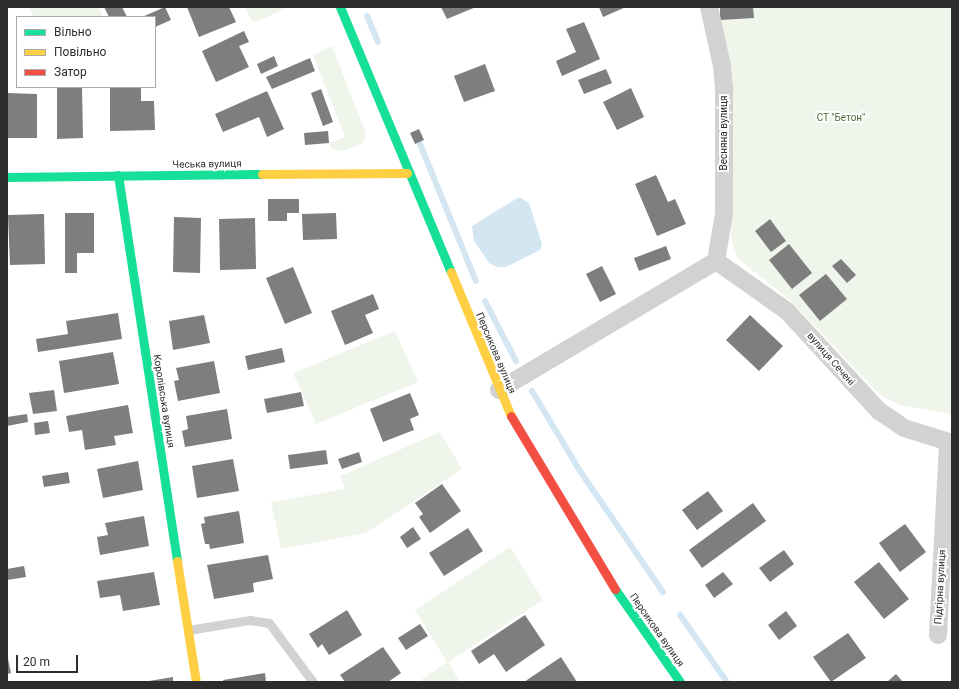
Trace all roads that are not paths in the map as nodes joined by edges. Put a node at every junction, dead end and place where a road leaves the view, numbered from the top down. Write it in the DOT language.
graph roads {
  1 [pos="340,7"];
  2 [pos="709,7"];
  3 [pos="407,173"];
  4 [pos="118,176"];
  5 [pos="7,177"];
  6 [pos="716,261"];
  7 [pos="499,390"];
  8 [pos="950,442"];
  9 [pos="188,630"];
  10 [pos="938,635"];
  11 [pos="196,682"];
  12 [pos="312,682"];
  13 [pos="680,682"];
  1 -- 3 [label="street, Персикова вулиця"];
  2 -- 6 [label="street, Весняна вулиця"];
  3 -- 4 [label="street, Чеська вулиця"];
  3 -- 7 [label="street, Персикова вулиця"];
  4 -- 5 [label="street, Чеська вулиця"];
  4 -- 9 [label="street, Королівська вулиця"];
  6 -- 7 [label="street"];
  6 -- 8 [label="street, вулиця Сечені"];
  7 -- 13 [label="street, Персикова вулиця"];
  8 -- 10 [label="street, Підгірна вулиця"];
  9 -- 11 [label="street, Королівська вулиця"];
  9 -- 12 [label="lane"];
}
